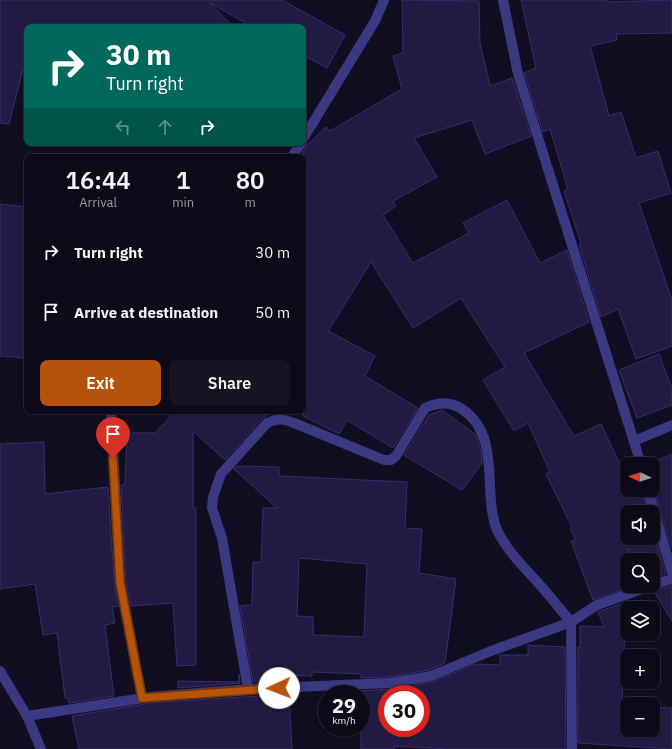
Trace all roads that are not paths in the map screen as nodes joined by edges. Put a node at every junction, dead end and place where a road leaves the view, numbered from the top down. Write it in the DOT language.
graph roads {
  1 [pos="384,0"];
  2 [pos="503,0"];
  3 [pos="306,134"];
  4 [pos="111,414"];
  5 [pos="672,425"];
  6 [pos="634,441"];
  7 [pos="639,457"];
  8 [pos="650,497"];
  9 [pos="672,572"];
  10 [pos="672,579"];
  11 [pos="660,583"];
  12 [pos="630,593"];
  13 [pos="571,622"];
  14 [pos="0,671"];
  15 [pos="248,689"];
  16 [pos="142,698"];
  17 [pos="27,716"];
  18 [pos="41,749"];
  19 [pos="572,749"];
  1 -- 3 [label="street"];
  2 -- 6 [label="street"];
  4 -- 16 [label="street"];
  5 -- 6 [label="street"];
  6 -- 7 [label="street"];
  8 -- 9 [label="street"];
  10 -- 11 [label="street"];
  12 -- 13 [label="street"];
  13 -- 15 [label="street"];
  13 -- 15 [label="street"];
  13 -- 19 [label="street"];
  14 -- 17 [label="street"];
  15 -- 16 [label="street"];
  16 -- 17 [label="street"];
  17 -- 18 [label="street"];
}
